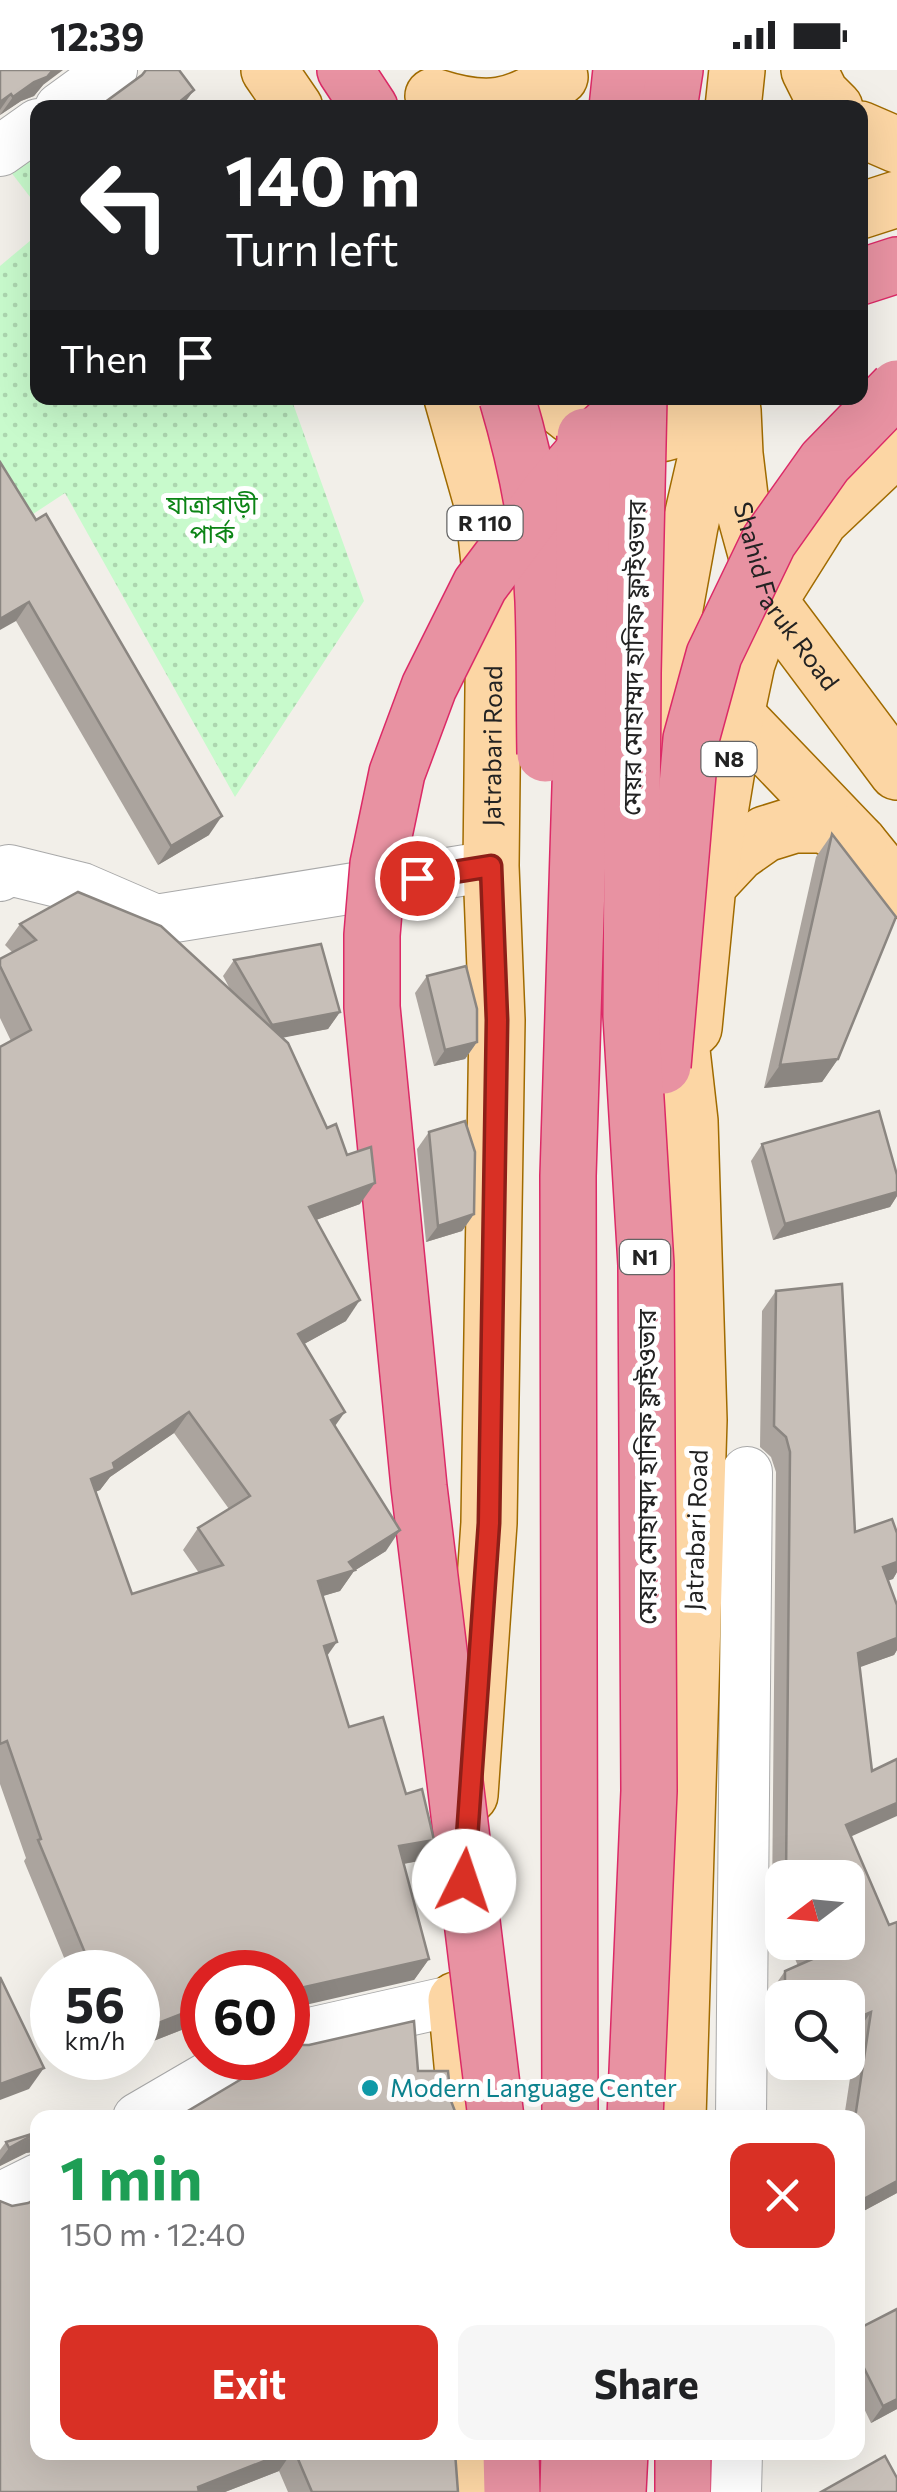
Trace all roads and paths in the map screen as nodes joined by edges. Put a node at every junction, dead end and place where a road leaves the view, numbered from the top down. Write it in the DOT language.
graph roads {
  1 [pos="112,70"];
  2 [pos="270,70"];
  3 [pos="344,70"];
  4 [pos="621,70"];
  5 [pos="675,70"];
  6 [pos="737,70"];
  7 [pos="808,70"];
  8 [pos="559,85"];
  9 [pos="71,100"];
  10 [pos="290,100"];
  11 [pos="365,100"];
  12 [pos="518,100"];
  13 [pos="618,100"];
  14 [pos="670,100"];
  15 [pos="733,100"];
  16 [pos="827,100"];
  17 [pos="30,130"];
  18 [pos="868,132"];
  19 [pos="897,145"];
  20 [pos="0,152"];
  21 [pos="897,199"];
  22 [pos="868,208"];
  23 [pos="897,265"];
  24 [pos="868,274"];
  25 [pos="897,388"];
  26 [pos="509,405"];
  27 [pos="556,405"];
  28 [pos="558,405"];
  29 [pos="559,405"];
  30 [pos="563,405"];
  31 [pos="631,405"];
  32 [pos="639,405"];
  33 [pos="721,405"];
  34 [pos="726,405"];
  35 [pos="728,405"];
  36 [pos="459,420"];
  37 [pos="897,447"];
  38 [pos="768,601"];
  39 [pos="494,604"];
  40 [pos="668,640"];
  41 [pos="736,715"];
  42 [pos="891,754"];
  43 [pos="859,844"];
  44 [pos="491,866"];
  45 [pos="3,867"];
  46 [pos="708,886"];
  47 [pos="897,890"];
  48 [pos="690,1121"];
  49 [pos="568,1176"];
  50 [pos="646,1266"];
  51 [pos="747,1472"];
  52 [pos="649,1791"];
  53 [pos="456,2000"];
  54 [pos="310,2033"];
  55 [pos="203,2080"];
  56 [pos="152,2110"];
  57 [pos="466,2110"];
  58 [pos="495,2110"];
  59 [pos="570,2110"];
  60 [pos="635,2110"];
  61 [pos="660,2110"];
  62 [pos="678,2110"];
  63 [pos="741,2110"];
  64 [pos="30,2183"];
  65 [pos="0,2198"];
  66 [pos="484,2460"];
  67 [pos="511,2460"];
  68 [pos="570,2460"];
  69 [pos="620,2460"];
  70 [pos="669,2460"];
  71 [pos="683,2460"];
  72 [pos="737,2460"];
  73 [pos="484,2492"];
  74 [pos="512,2492"];
  75 [pos="568,2492"];
  76 [pos="618,2492"];
  77 [pos="668,2492"];
  78 [pos="684,2492"];
  79 [pos="736,2492"];
  1 -- 9 [label="street"];
  2 -- 10 [label="main road"];
  3 -- 11 [label="highway"];
  4 -- 13 [label="highway"];
  5 -- 14 [label="highway"];
  6 -- 15 [label="main road"];
  7 -- 16 [label="main road"];
  8 -- 12 [label="main road"];
  17 -- 20 [label="street"];
  18 -- 19 [label="main road"];
  21 -- 22 [label="main road"];
  23 -- 24 [label="highway"];
  25 -- 50 [label="highway, bridge"];
  26 -- 49 [label="highway, bridge"];
  27 -- 39 [label="main road, Jatrabari Road"];
  28 -- 49 [label="highway, মেয়র মোহাম্মদ হানিফ ফ্লাইওভার, bridge"];
  29 -- 40 [label="main road"];
  30 -- 33 [label="main road"];
  31 -- 58 [label="highway, bridge"];
  32 -- 50 [label="highway, মেয়র মোহাম্মদ হানিফ ফ্লাইওভার / N1, bridge"];
  34 -- 40 [label="main road, Jatrabari Road"];
  35 -- 38 [label="main road, Shahid Faruk Road"];
  36 -- 39 [label="main road, R 110"];
  37 -- 38 [label="main road, N8"];
  38 -- 41 [label="main road, N8"];
  38 -- 42 [label="main road, Shahid Faruk Road"];
  39 -- 40 [label="main road"];
  39 -- 44 [label="main road, Jatrabari Road"];
  40 -- 41 [label="main road"];
  40 -- 48 [label="main road, Jatrabari Road"];
  41 -- 43 [label="main road"];
  41 -- 46 [label="main road, N8"];
  43 -- 46 [label="main road"];
  43 -- 47 [label="main road"];
  44 -- 45 [label="street"];
  44 -- 53 [label="main road, Jatrabari Road"];
  46 -- 48 [label="main road, N8"];
  48 -- 62 [label="main road, Jatrabari Road"];
  49 -- 59 [label="highway, মেয়র মোহাম্মদ হানিফ ফ্লাইওভার, bridge"];
  50 -- 52 [label="highway, মেয়র মোহাম্মদ হানিফ ফ্লাইওভার / N1, bridge"];
  51 -- 63 [label="street"];
  52 -- 60 [label="highway, মেয়র মোহাম্মদ হানিফ ফ্লাইওভার / N1, bridge"];
  52 -- 61 [label="highway, bridge"];
  53 -- 54 [label="street"];
  53 -- 57 [label="main road, Jatrabari Road"];
  55 -- 56 [label="street"];
  64 -- 65 [label="street"];
  66 -- 73 [label="main road"];
  67 -- 74 [label="highway"];
  68 -- 75 [label="highway"];
  69 -- 76 [label="highway"];
  70 -- 77 [label="main road"];
  71 -- 78 [label="highway"];
  72 -- 79 [label="street"];
}
